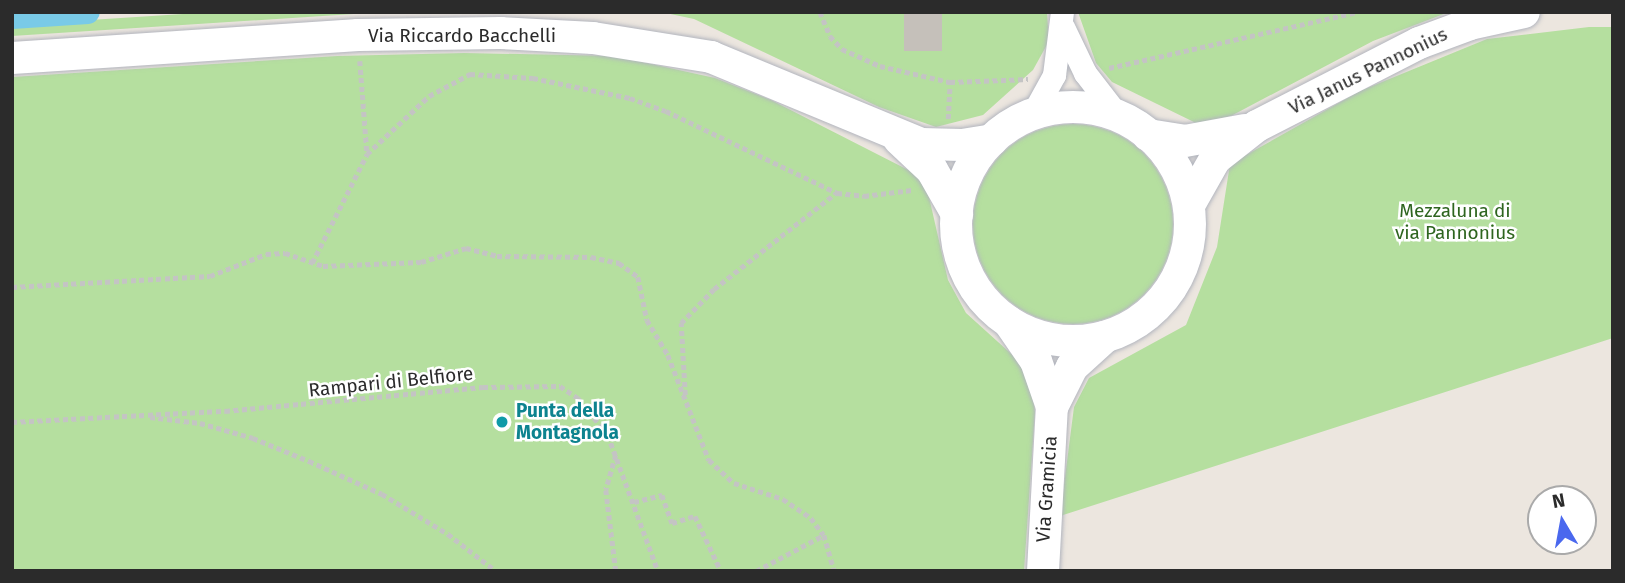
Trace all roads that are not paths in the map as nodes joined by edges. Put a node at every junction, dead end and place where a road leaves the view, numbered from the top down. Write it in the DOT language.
graph roads {
  1 [pos="1524,12"];
  2 [pos="1063,19"];
  3 [pos="12,58"];
  4 [pos="1032,115"];
  5 [pos="1119,117"];
  6 [pos="1256,126"];
  7 [pos="1148,135"];
  8 [pos="895,136"];
  9 [pos="992,140"];
  10 [pos="1189,205"];
  11 [pos="957,214"];
  12 [pos="1009,322"];
  13 [pos="1105,337"];
  14 [pos="1052,407"];
  15 [pos="1043,571"];
  1 -- 6 [label="main road, Via Janus Pannonius"];
  2 -- 4 [label="street, Via Gramicia"];
  2 -- 5 [label="street, Via Gramicia"];
  3 -- 8 [label="main road, Via Riccardo Bacchelli"];
  4 -- 5 [label="main road, Via Gramicia"];
  4 -- 9 [label="main road, Via Gramicia"];
  5 -- 7 [label="main road, Via Gramicia"];
  6 -- 7 [label="main road, Via Janus Pannonius"];
  6 -- 10 [label="main road, Via Janus Pannonius"];
  7 -- 10 [label="main road, Via Gramicia"];
  8 -- 9 [label="main road, Via Riccardo Bacchelli"];
  8 -- 11 [label="main road, Via Riccardo Bacchelli"];
  9 -- 11 [label="main road, Via Gramicia"];
  10 -- 13 [label="main road, Via Gramicia"];
  11 -- 12 [label="main road, Via Gramicia"];
  12 -- 13 [label="main road, Via Gramicia"];
  12 -- 14 [label="main road, Via Gramicia"];
  13 -- 14 [label="main road, Via Gramicia"];
  14 -- 15 [label="main road, Via Gramicia"];
}
